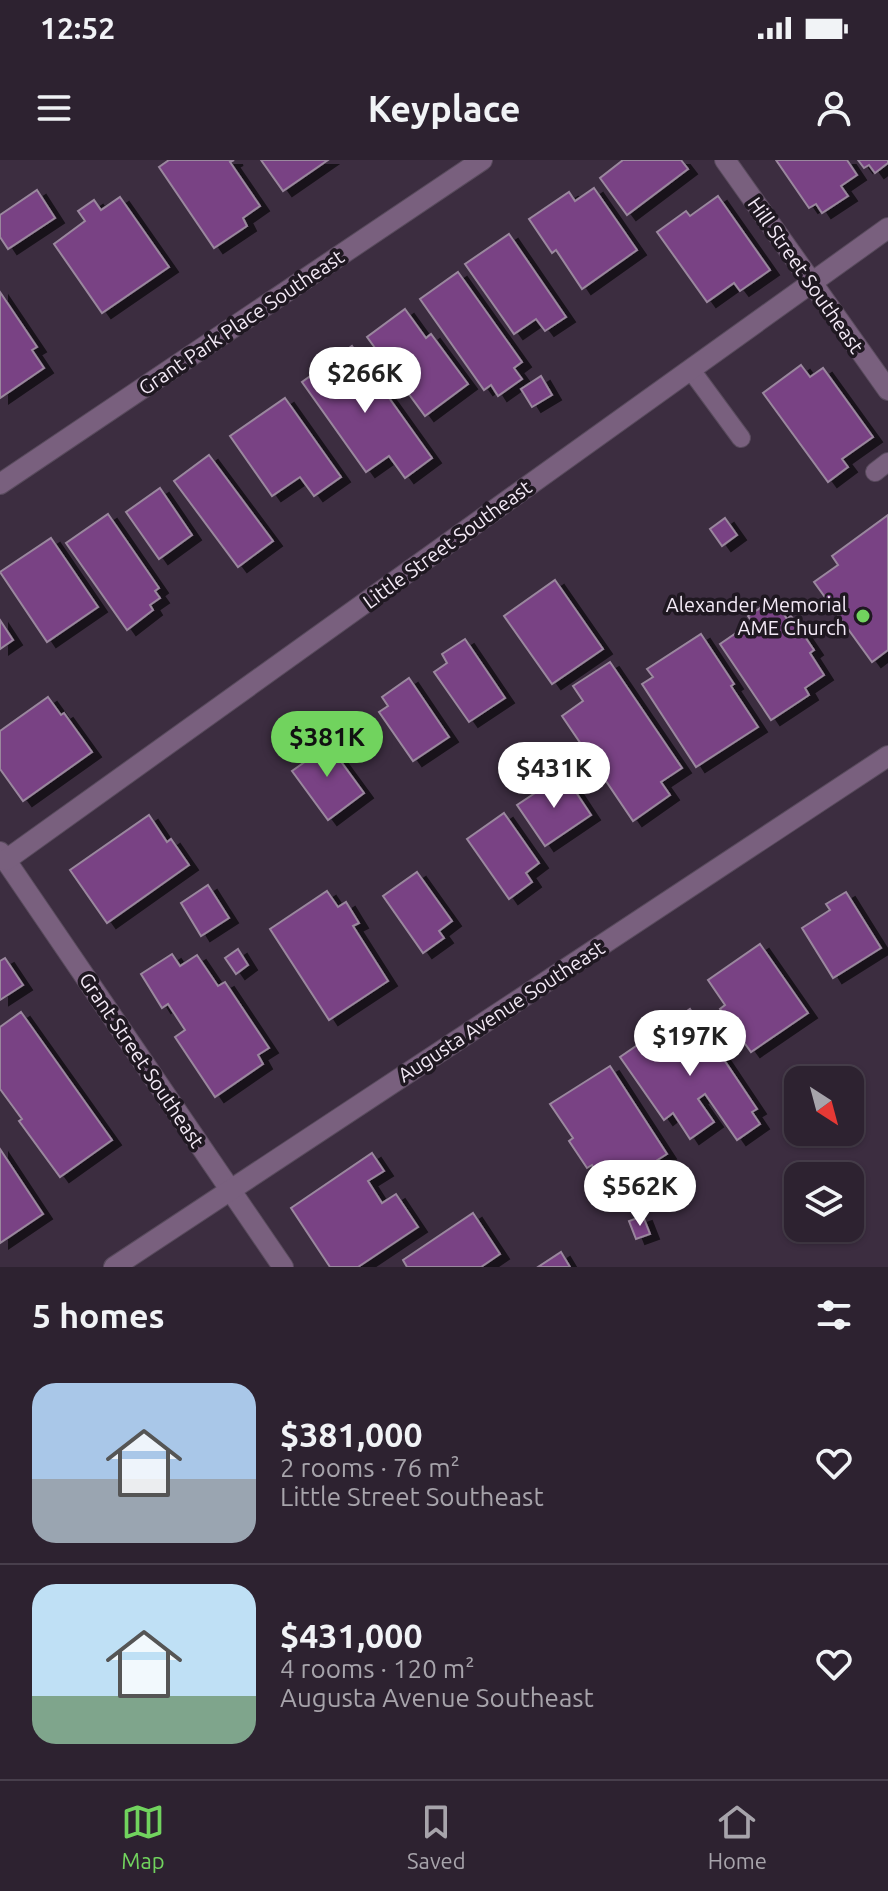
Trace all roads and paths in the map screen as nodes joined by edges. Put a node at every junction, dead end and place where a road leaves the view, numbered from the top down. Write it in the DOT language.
graph roads {
  1 [pos="482,160"];
  2 [pos="725,160"];
  3 [pos="888,228"];
  4 [pos="812,283"];
  5 [pos="691,370"];
  6 [pos="888,390"];
  7 [pos="741,438"];
  8 [pos="0,484"];
  9 [pos="888,756"];
  10 [pos="3,856"];
  11 [pos="231,1190"];
  12 [pos="114,1267"];
  13 [pos="283,1267"];
  1 -- 8 [label="street, Grant Park Place Southeast"];
  2 -- 4 [label="street, Hill Street Southeast"];
  3 -- 4 [label="street, Little Street Southeast"];
  4 -- 5 [label="street, Little Street Southeast"];
  4 -- 6 [label="street, Hill Street Southeast"];
  5 -- 7 [label="lane"];
  5 -- 10 [label="street, Little Street Southeast"];
  9 -- 11 [label="street, Augusta Avenue Southeast"];
  10 -- 11 [label="street, Grant Street Southeast"];
  11 -- 12 [label="street, Augusta Avenue Southeast"];
  11 -- 13 [label="street, Grant Street Southeast"];
}
